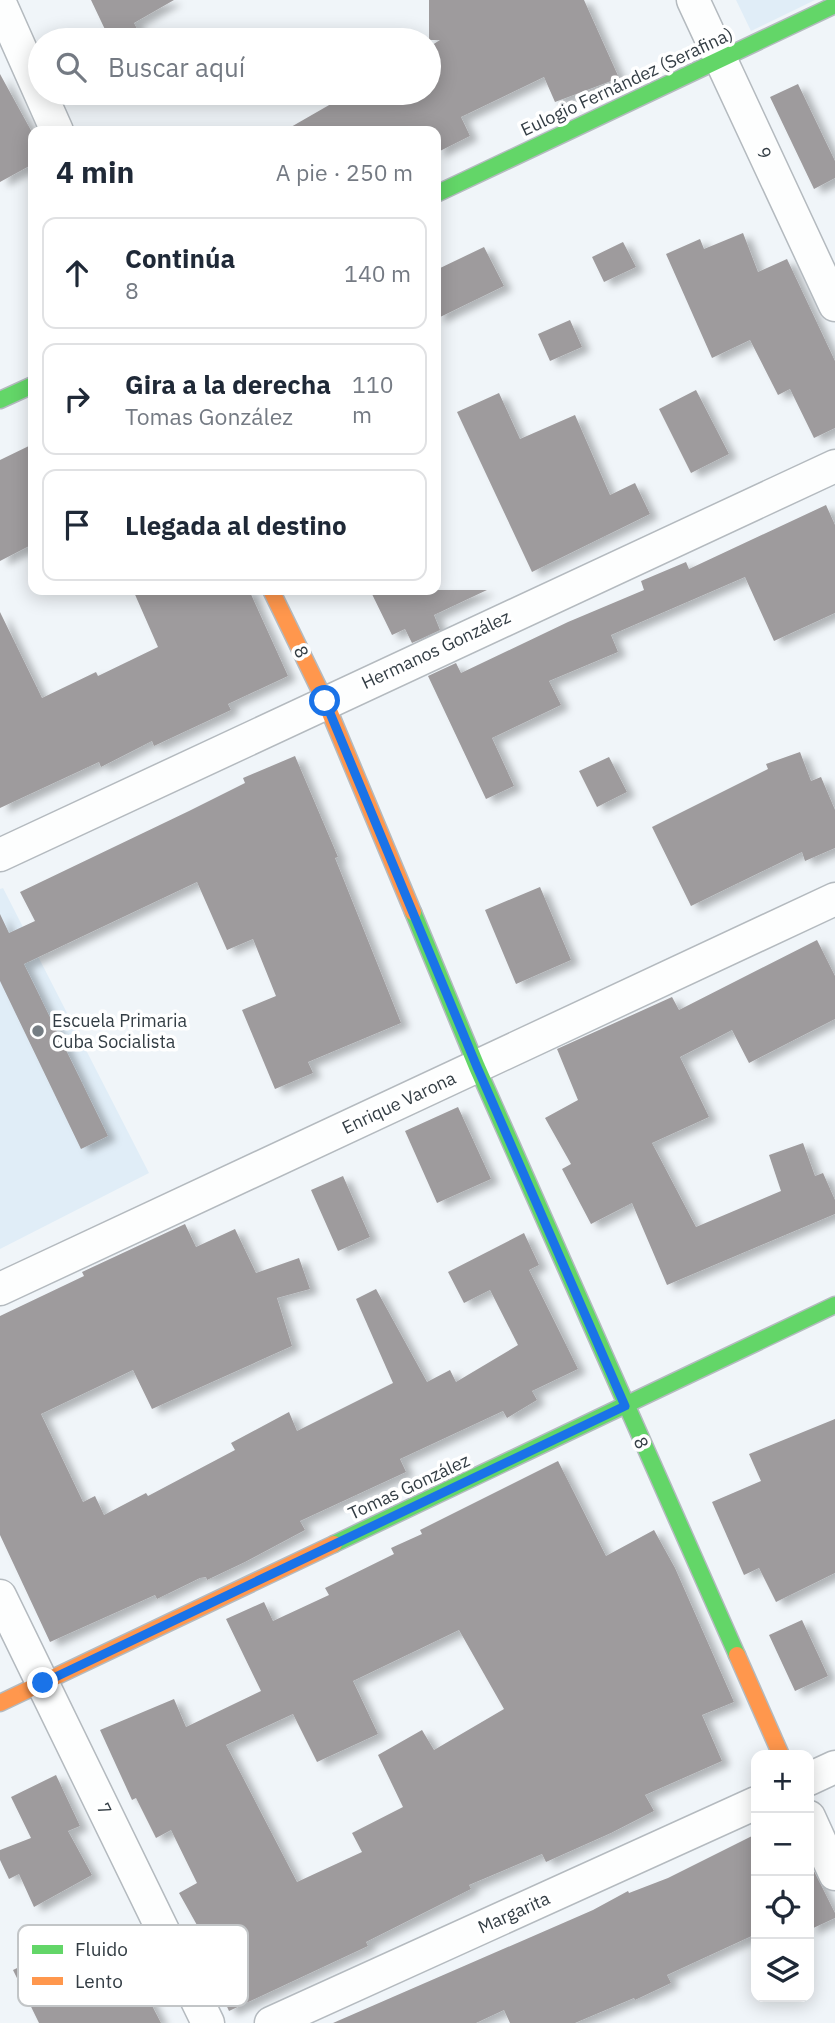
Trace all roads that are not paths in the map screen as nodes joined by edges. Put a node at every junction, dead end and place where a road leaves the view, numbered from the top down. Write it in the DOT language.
graph roads {
  1 [pos="693,0"];
  2 [pos="0,3"];
  3 [pos="835,5"];
  4 [pos="720,59"];
  5 [pos="28,66"];
  6 [pos="45,105"];
  7 [pos="55,126"];
  8 [pos="441,192"];
  9 [pos="835,305"];
  10 [pos="28,387"];
  11 [pos="0,400"];
  12 [pos="835,466"];
  13 [pos="273,595"];
  14 [pos="325,701"];
  15 [pos="0,855"];
  16 [pos="835,899"];
  17 [pos="477,1067"];
  18 [pos="0,1289"];
  19 [pos="835,1305"];
  20 [pos="625,1406"];
  21 [pos="0,1595"];
  22 [pos="43,1683"];
  23 [pos="0,1703"];
  24 [pos="779,1750"];
  25 [pos="835,1767"];
  26 [pos="814,1777"];
  27 [pos="751,1805"];
  28 [pos="814,1828"];
  29 [pos="835,1874"];
  30 [pos="160,1925"];
  31 [pos="200,2006"];
  32 [pos="208,2023"];
  33 [pos="271,2023"];
  1 -- 4 [label="street, 9"];
  2 -- 5 [label="street"];
  3 -- 4 [label="street, Eulogio Fernández (Serafina)"];
  4 -- 8 [label="street, Eulogio Fernández (Serafina)"];
  4 -- 9 [label="street, 9"];
  6 -- 7 [label="street"];
  10 -- 11 [label="street"];
  12 -- 14 [label="street, Hermanos González"];
  13 -- 14 [label="street, 8"];
  14 -- 15 [label="street, Hermanos González"];
  14 -- 17 [label="street, 8"];
  16 -- 17 [label="street, Enrique Varona"];
  17 -- 18 [label="street, Enrique Varona"];
  17 -- 20 [label="street, 8"];
  19 -- 20 [label="street, Tomas González"];
  20 -- 22 [label="street, Tomas González"];
  20 -- 24 [label="street, 8"];
  21 -- 22 [label="street, 7"];
  22 -- 23 [label="street, Tomas González"];
  22 -- 30 [label="street, 7"];
  25 -- 26 [label="street"];
  27 -- 33 [label="street, Margarita"];
  28 -- 29 [label="street"];
  31 -- 32 [label="street, 7"];
}
